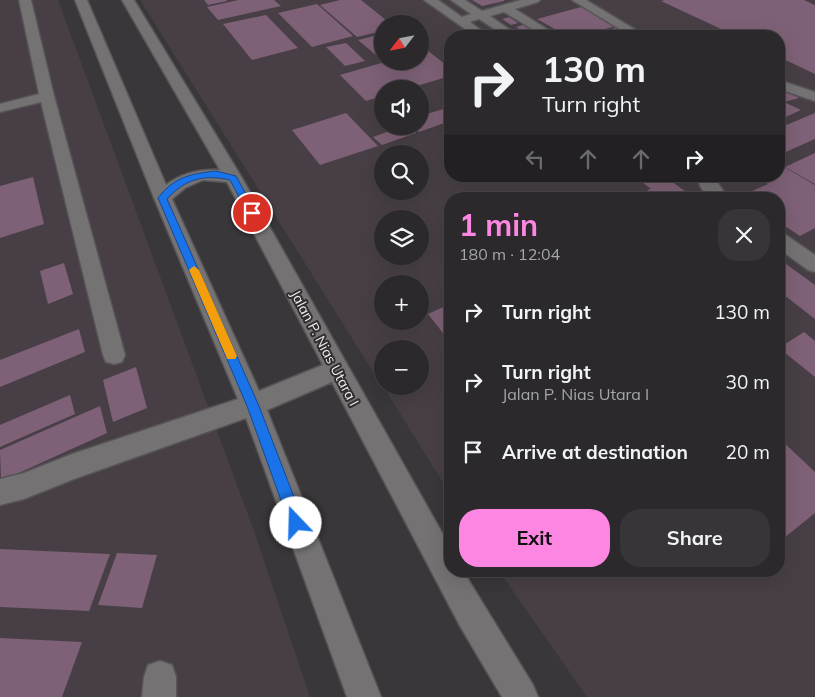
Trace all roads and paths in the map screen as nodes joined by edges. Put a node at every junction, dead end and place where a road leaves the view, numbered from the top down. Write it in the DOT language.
graph roads {
  1 [pos="25,0"];
  2 [pos="81,0"];
  3 [pos="128,0"];
  4 [pos="430,0"];
  5 [pos="457,0"];
  6 [pos="534,0"];
  7 [pos="578,0"];
  8 [pos="505,8"];
  9 [pos="480,15"];
  10 [pos="460,21"];
  11 [pos="474,30"];
  12 [pos="504,30"];
  13 [pos="542,30"];
  14 [pos="630,30"];
  15 [pos="785,86"];
  16 [pos="47,96"];
  17 [pos="815,97"];
  18 [pos="0,108"];
  19 [pos="233,178"];
  20 [pos="163,198"];
  21 [pos="785,244"];
  22 [pos="815,265"];
  23 [pos="114,355"];
  24 [pos="336,370"];
  25 [pos="253,406"];
  26 [pos="0,492"];
  27 [pos="444,566"];
  28 [pos="450,577"];
  29 [pos="364,697"];
  30 [pos="520,697"];
  1 -- 16 [label="street"];
  2 -- 20 [label="street"];
  3 -- 19 [label="street, Jalan P. Nias Utara I"];
  4 -- 10 [label="street"];
  5 -- 9 [label="street"];
  6 -- 8 [label="street"];
  7 -- 14 [label="street"];
  8 -- 9 [label="street"];
  8 -- 13 [label="street"];
  9 -- 10 [label="street"];
  9 -- 12 [label="street"];
  10 -- 11 [label="street"];
  15 -- 17 [label="street"];
  16 -- 18 [label="street"];
  16 -- 23 [label="street"];
  19 -- 20 [label="street"];
  19 -- 24 [label="street, Jalan P. Nias Utara I"];
  20 -- 25 [label="street"];
  21 -- 22 [label="street"];
  24 -- 25 [label="street"];
  24 -- 27 [label="street, Jalan P. Nias Utara I"];
  25 -- 26 [label="street"];
  25 -- 29 [label="street"];
  28 -- 30 [label="street, Jalan P. Nias Utara I"];
}
